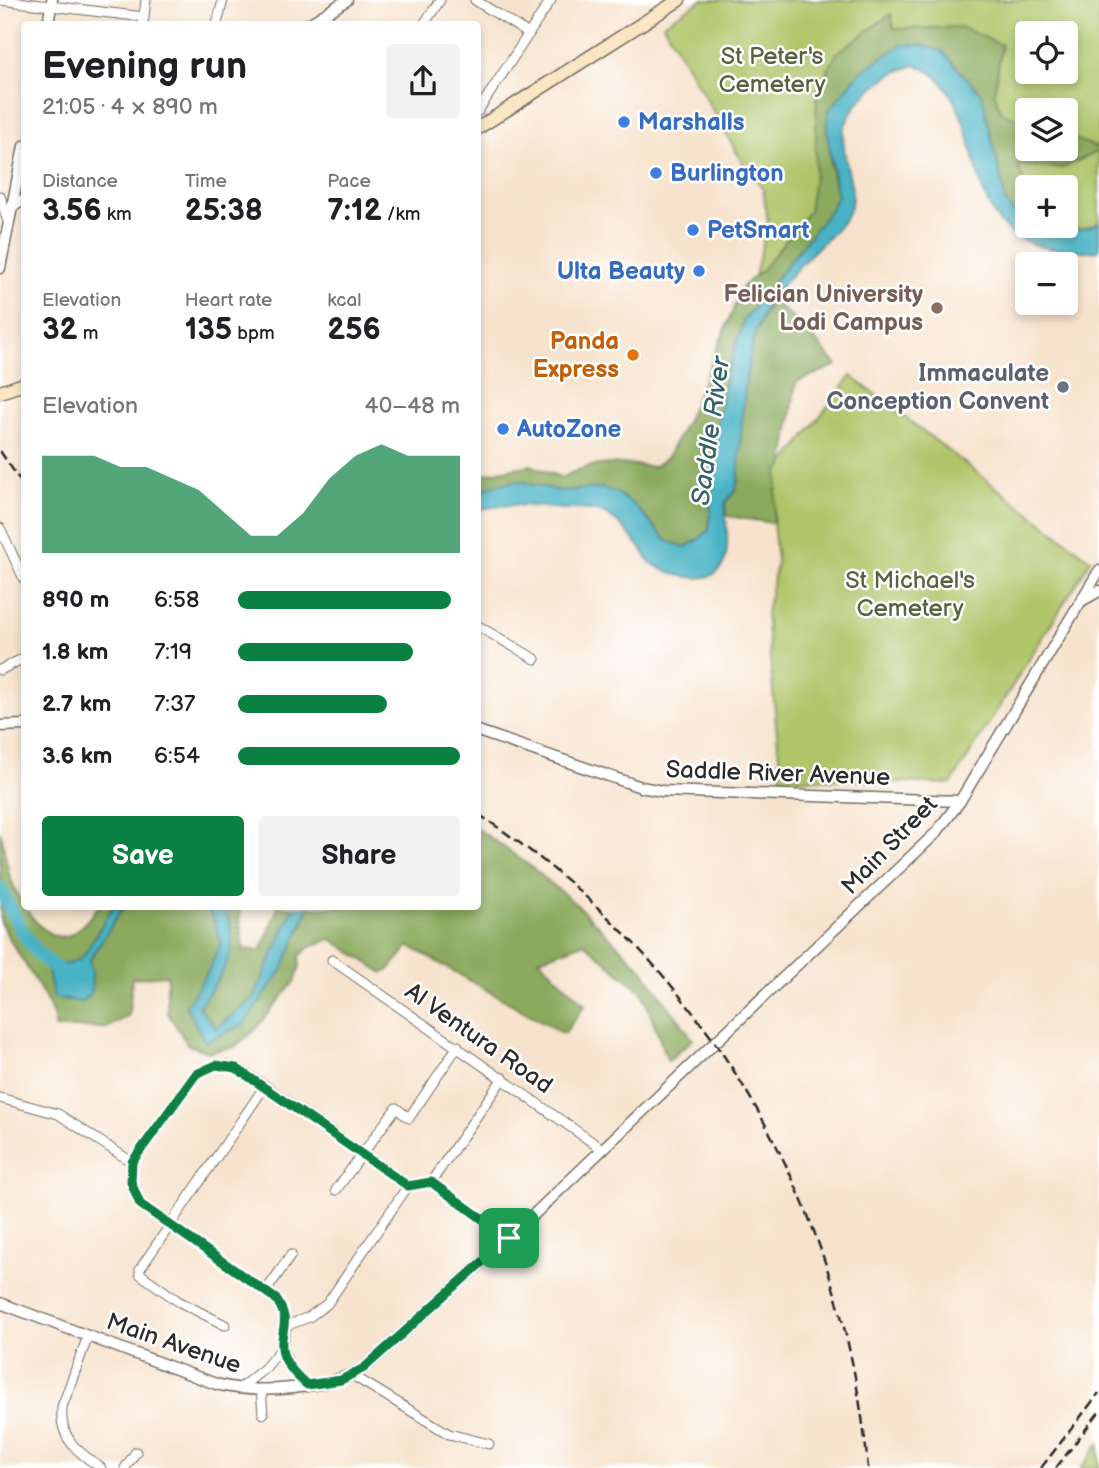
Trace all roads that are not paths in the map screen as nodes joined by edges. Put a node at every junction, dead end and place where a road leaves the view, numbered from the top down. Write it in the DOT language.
graph roads {
  1 [pos="0,0"];
  2 [pos="146,0"];
  3 [pos="223,0"];
  4 [pos="347,0"];
  5 [pos="440,0"];
  6 [pos="475,0"];
  7 [pos="551,0"];
  8 [pos="679,0"];
  9 [pos="52,3"];
  10 [pos="49,21"];
  11 [pos="144,21"];
  12 [pos="218,21"];
  13 [pos="314,21"];
  14 [pos="426,21"];
  15 [pos="529,34"];
  16 [pos="481,106"];
  17 [pos="481,126"];
  18 [pos="21,161"];
  19 [pos="0,196"];
  20 [pos="21,202"];
  21 [pos="12,207"];
  22 [pos="9,224"];
  23 [pos="0,268"];
  24 [pos="21,385"];
  25 [pos="0,392"];
  26 [pos="0,528"];
  27 [pos="1099,571"];
  28 [pos="21,573"];
  29 [pos="1099,591"];
  30 [pos="1081,602"];
  31 [pos="481,628"];
  32 [pos="535,659"];
  33 [pos="21,660"];
  34 [pos="0,670"];
  35 [pos="21,725"];
  36 [pos="0,726"];
  37 [pos="481,732"];
  38 [pos="928,800"];
  39 [pos="960,801"];
  40 [pos="936,833"];
  41 [pos="332,960"];
  42 [pos="713,1043"];
  43 [pos="458,1046"];
  44 [pos="503,1077"];
  45 [pos="265,1086"];
  46 [pos="0,1098"];
  47 [pos="603,1149"];
  48 [pos="362,1154"];
  49 [pos="132,1162"];
  50 [pos="431,1182"];
  51 [pos="408,1186"];
  52 [pos="336,1190"];
  53 [pos="169,1224"];
  54 [pos="509,1238"];
  55 [pos="291,1255"];
  56 [pos="266,1291"];
  57 [pos="0,1303"];
  58 [pos="225,1325"];
  59 [pos="286,1326"];
  60 [pos="88,1336"];
  61 [pos="282,1348"];
  62 [pos="352,1375"];
  63 [pos="307,1385"];
  64 [pos="239,1389"];
  65 [pos="261,1389"];
  66 [pos="263,1414"];
  67 [pos="489,1444"];
  68 [pos="136,1452"];
  69 [pos="101,1468"];
  70 [pos="125,1468"];
  1 -- 9 [label="street"];
  2 -- 11 [label="street"];
  3 -- 12 [label="street"];
  4 -- 13 [label="street"];
  5 -- 14 [label="street"];
  6 -- 15 [label="street"];
  7 -- 15 [label="street"];
  8 -- 17 [label="main road"];
  9 -- 10 [label="street"];
  9 -- 11 [label="street"];
  15 -- 16 [label="street"];
  18 -- 21 [label="street"];
  19 -- 22 [label="street"];
  20 -- 21 [label="street"];
  21 -- 22 [label="street"];
  22 -- 23 [label="street"];
  24 -- 25 [label="main road"];
  26 -- 28 [label="street"];
  27 -- 30 [label="street, Main Street"];
  29 -- 30 [label="street"];
  30 -- 39 [label="street, Main Street"];
  31 -- 32 [label="street"];
  33 -- 34 [label="street"];
  35 -- 36 [label="street"];
  37 -- 38 [label="street, Saddle River Avenue"];
  38 -- 39 [label="street, Saddle River Avenue"];
  38 -- 40 [label="street"];
  39 -- 40 [label="street, Main Street"];
  40 -- 42 [label="street, Main Street"];
  41 -- 43 [label="street, Al Ventura Road"];
  42 -- 47 [label="street, Main Avenue"];
  43 -- 44 [label="street, Al Ventura Road"];
  43 -- 48 [label="street"];
  44 -- 47 [label="street, Al Ventura Road"];
  44 -- 50 [label="street"];
  45 -- 48 [label="street"];
  45 -- 49 [label="street"];
  45 -- 53 [label="street"];
  46 -- 49 [label="street"];
  47 -- 54 [label="street, Main Avenue"];
  48 -- 51 [label="street"];
  48 -- 52 [label="street"];
  49 -- 53 [label="street"];
  50 -- 51 [label="street"];
  50 -- 54 [label="street"];
  51 -- 59 [label="street"];
  53 -- 56 [label="street"];
  53 -- 58 [label="street"];
  54 -- 62 [label="street, Main Avenue"];
  55 -- 56 [label="street"];
  56 -- 59 [label="street"];
  57 -- 60 [label="street, Main Avenue"];
  59 -- 61 [label="street"];
  60 -- 64 [label="street, Main Avenue"];
  60 -- 69 [label="street"];
  61 -- 63 [label="street"];
  61 -- 64 [label="street"];
  62 -- 63 [label="street, Main Avenue"];
  62 -- 67 [label="street"];
  63 -- 65 [label="street, Main Avenue"];
  64 -- 65 [label="street, Main Avenue"];
  65 -- 66 [label="street"];
  68 -- 70 [label="street"];
}
